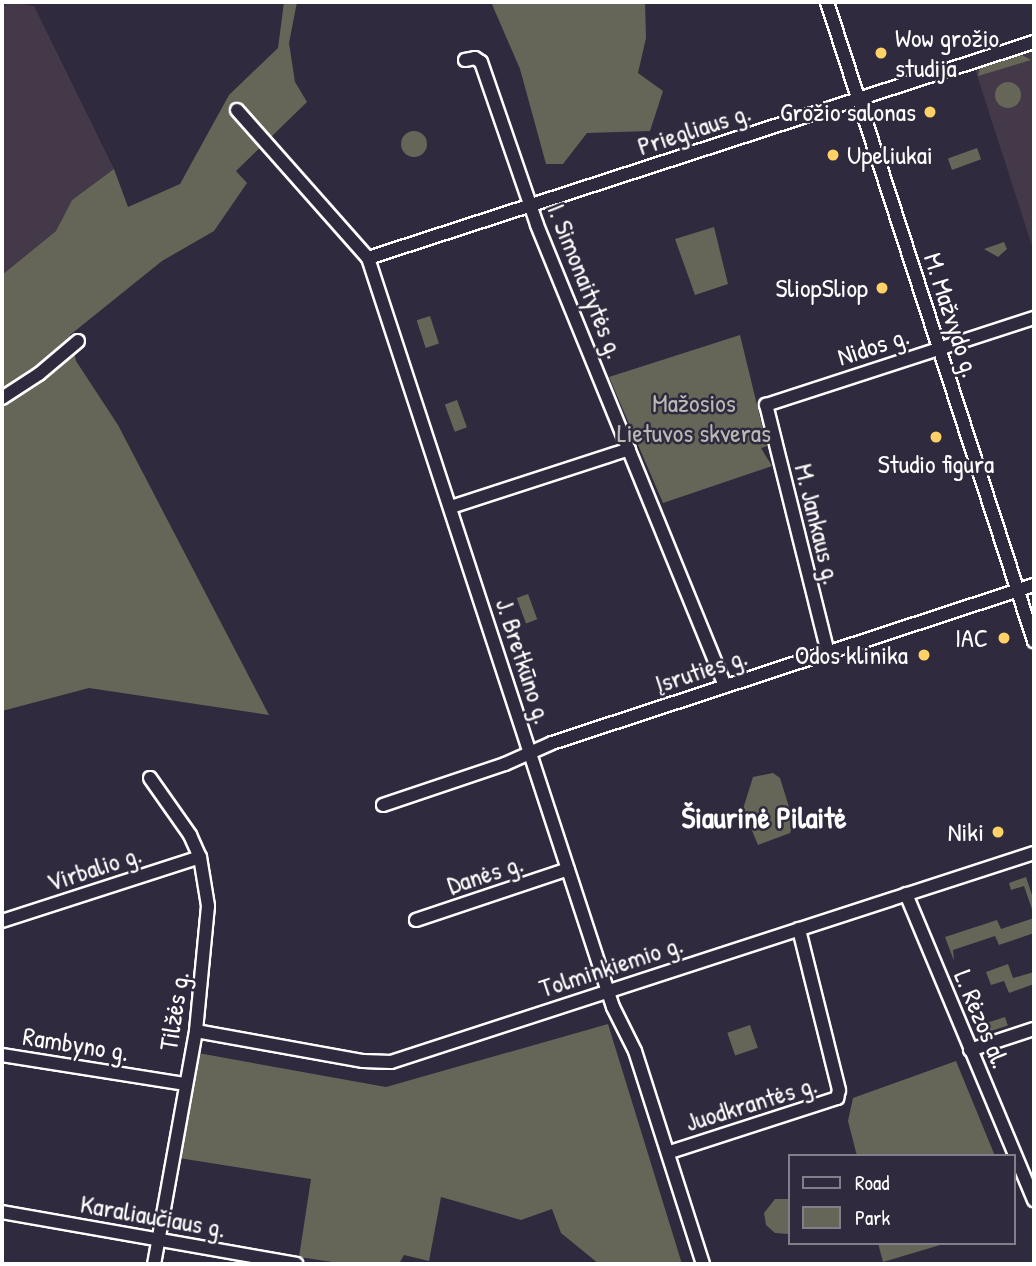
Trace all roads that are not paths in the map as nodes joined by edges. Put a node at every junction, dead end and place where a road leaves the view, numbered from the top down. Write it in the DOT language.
graph roads {
  1 [pos="827,2"];
  2 [pos="1034,42"];
  3 [pos="465,60"];
  4 [pos="859,100"];
  5 [pos="237,110"];
  6 [pos="531,206"];
  7 [pos="368,258"];
  8 [pos="1034,317"];
  9 [pos="78,341"];
  10 [pos="939,348"];
  11 [pos="2,398"];
  12 [pos="766,405"];
  13 [pos="629,449"];
  14 [pos="451,507"];
  15 [pos="1034,585"];
  16 [pos="1018,591"];
  17 [pos="1034,641"];
  18 [pos="828,653"];
  19 [pos="725,686"];
  20 [pos="530,753"];
  21 [pos="150,778"];
  22 [pos="383,804"];
  23 [pos="1034,853"];
  24 [pos="200,857"];
  25 [pos="568,869"];
  26 [pos="906,894"];
  27 [pos="416,920"];
  28 [pos="2,921"];
  29 [pos="799,929"];
  30 [pos="607,991"];
  31 [pos="1034,1029"];
  32 [pos="196,1031"];
  33 [pos="970,1050"];
  34 [pos="2,1055"];
  35 [pos="186,1084"];
  36 [pos="670,1152"];
  37 [pos="1014,1154"];
  38 [pos="1015,1155"];
  39 [pos="1034,1200"];
  40 [pos="2,1212"];
  41 [pos="158,1240"];
  42 [pos="154,1264"];
  43 [pos="296,1264"];
  44 [pos="703,1264"];
  1 -- 4 [label="street, M. Mažvydo g."];
  2 -- 4 [label="street, Priegliaus g."];
  3 -- 6 [label="street, I. Simonaitytės g."];
  4 -- 6 [label="street, Priegliaus g."];
  4 -- 10 [label="street, M. Mažvydo g."];
  5 -- 7 [label="street, J. Bretkūno g."];
  6 -- 7 [label="street, Priegliaus g."];
  6 -- 13 [label="street, I. Simonaitytės g."];
  7 -- 14 [label="street, J. Bretkūno g."];
  8 -- 10 [label="street, Nidos g."];
  9 -- 11 [label="street"];
  10 -- 12 [label="street, Nidos g."];
  10 -- 16 [label="street, M. Mažvydo g."];
  12 -- 18 [label="street, M. Jankaus g."];
  13 -- 14 [label="street"];
  13 -- 19 [label="street, I. Simonaitytės g."];
  14 -- 20 [label="street, J. Bretkūno g."];
  15 -- 16 [label="street, Įsruties g."];
  16 -- 17 [label="street, M. Mažvydo g."];
  16 -- 18 [label="street, Įsruties g."];
  18 -- 19 [label="street, Įsruties g."];
  19 -- 20 [label="street, Įsruties g."];
  20 -- 22 [label="street, Įsruties g."];
  20 -- 25 [label="street, J. Bretkūno g."];
  21 -- 24 [label="street, Tilžės g."];
  23 -- 26 [label="street, Tolminkiemio g."];
  24 -- 28 [label="street, Virbalio g."];
  24 -- 32 [label="street, Tilžės g."];
  25 -- 27 [label="street, Danės g."];
  25 -- 30 [label="street, J. Bretkūno g."];
  26 -- 29 [label="street, Tolminkiemio g."];
  26 -- 33 [label="street, L. Rėzos al."];
  29 -- 30 [label="street, Tolminkiemio g."];
  29 -- 36 [label="street, Juodkrantės g."];
  30 -- 32 [label="street, Tolminkiemio g."];
  30 -- 36 [label="street, J. Bretkūno g."];
  31 -- 33 [label="street"];
  32 -- 35 [label="street, Tilžės g."];
  33 -- 37 [label="street, L. Rėzos al."];
  34 -- 35 [label="street, Rambyno g."];
  35 -- 41 [label="street, Tilžės g."];
  36 -- 44 [label="street, J. Bretkūno g."];
  38 -- 39 [label="street, L. Rėzos al."];
  40 -- 41 [label="street, Karaliaučiaus g."];
  41 -- 42 [label="street, Tilžės g."];
  41 -- 43 [label="street, Karaliaučiaus g."];
}
